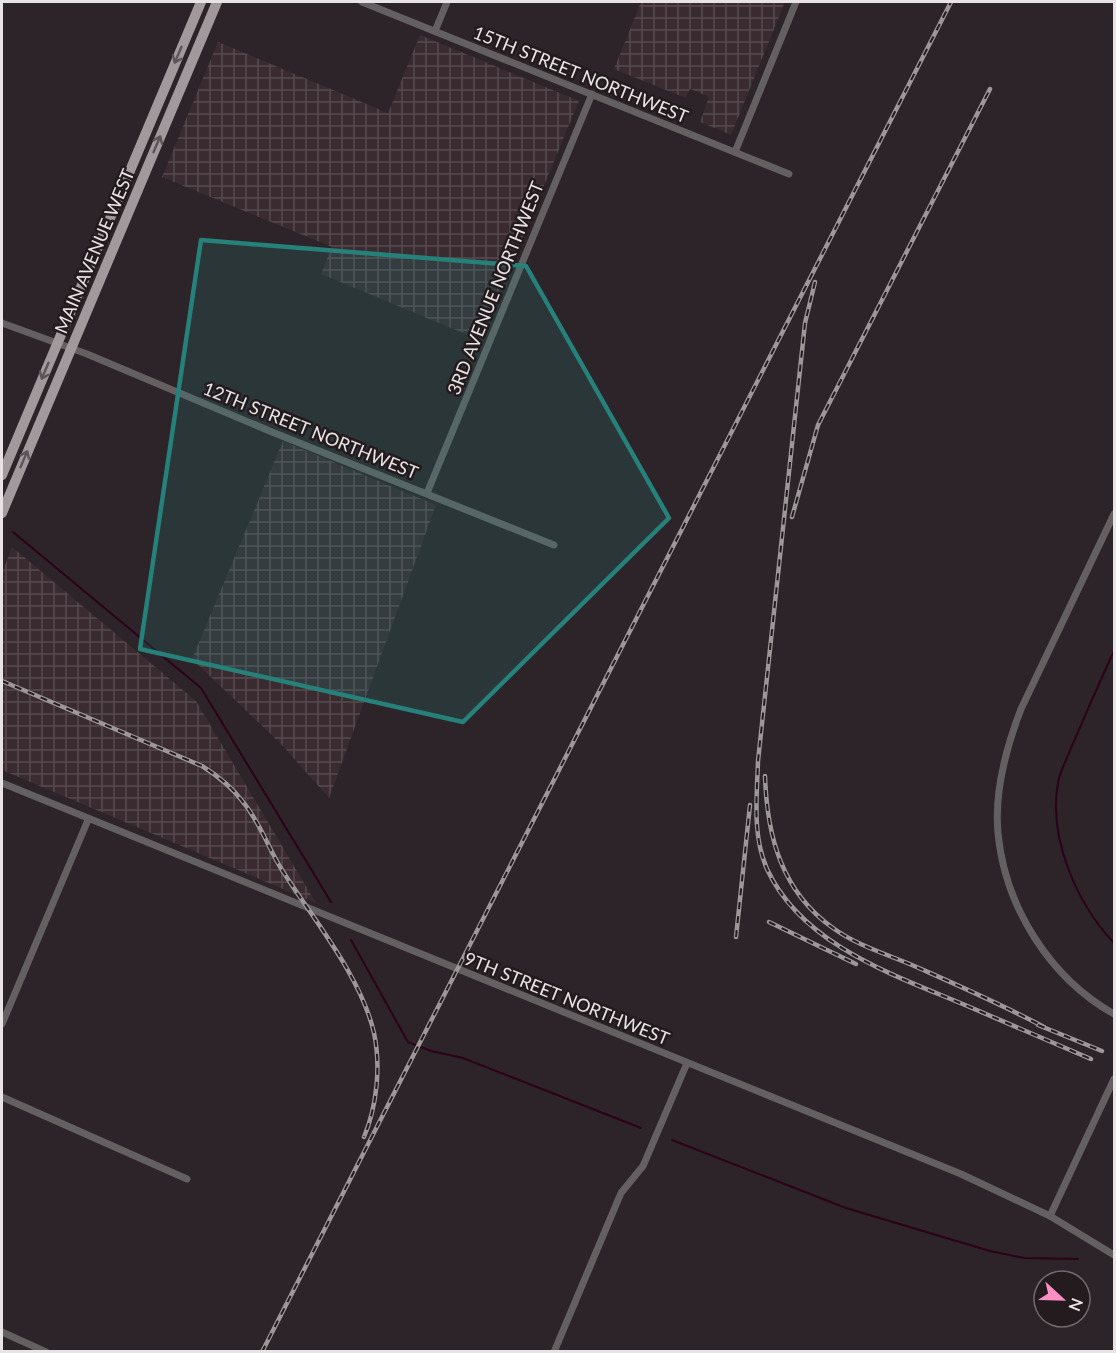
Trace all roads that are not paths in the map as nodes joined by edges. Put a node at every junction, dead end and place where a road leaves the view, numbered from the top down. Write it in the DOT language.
graph roads {
  1 [pos="201,2"];
  2 [pos="218,2"];
  3 [pos="362,2"];
  4 [pos="447,2"];
  5 [pos="796,2"];
  6 [pos="435,31"];
  7 [pos="591,94"];
  8 [pos="735,152"];
  9 [pos="789,174"];
  10 [pos="2,323"];
  11 [pos="57,343"];
  12 [pos="71,348"];
  13 [pos="2,475"];
  14 [pos="427,493"];
  15 [pos="2,513"];
  16 [pos="1114,514"];
  17 [pos="555,545"];
  18 [pos="2,783"];
  19 [pos="88,820"];
  20 [pos="1114,1014"];
  21 [pos="2,1024"];
  22 [pos="687,1063"];
  23 [pos="1114,1079"];
  24 [pos="2,1097"];
  25 [pos="187,1179"];
  26 [pos="1050,1216"];
  27 [pos="1114,1255"];
  28 [pos="2,1332"];
  29 [pos="46,1352"];
  30 [pos="554,1352"];
  1 -- 11 [label="main road, MAIN AVENUE WEST, one-way"];
  12 -- 2 [label="main road, MAIN AVENUE WEST, one-way"];
  3 -- 6 [label="street, 15TH STREET NORTHWEST"];
  4 -- 6 [label="street"];
  5 -- 8 [label="street"];
  6 -- 7 [label="street, 15TH STREET NORTHWEST"];
  7 -- 8 [label="street, 15TH STREET NORTHWEST"];
  7 -- 14 [label="street, 3RD AVENUE NORTHWEST"];
  8 -- 9 [label="street, 15TH STREET NORTHWEST"];
  10 -- 11 [label="street, 12TH STREET NORTHWEST"];
  11 -- 12 [label="street, 12TH STREET NORTHWEST"];
  11 -- 13 [label="main road, MAIN AVENUE WEST, one-way"];
  12 -- 14 [label="street, 12TH STREET NORTHWEST"];
  15 -- 12 [label="main road, MAIN AVENUE WEST, one-way"];
  14 -- 17 [label="street, 12TH STREET NORTHWEST"];
  16 -- 20 [label="street"];
  18 -- 19 [label="street, 9TH STREET NORTHWEST"];
  19 -- 21 [label="street"];
  19 -- 22 [label="street, 9TH STREET NORTHWEST"];
  22 -- 26 [label="street, 9TH STREET NORTHWEST"];
  22 -- 30 [label="street"];
  23 -- 26 [label="street"];
  24 -- 25 [label="street"];
  26 -- 27 [label="street, 9TH STREET NORTHWEST"];
  28 -- 29 [label="street"];
}
